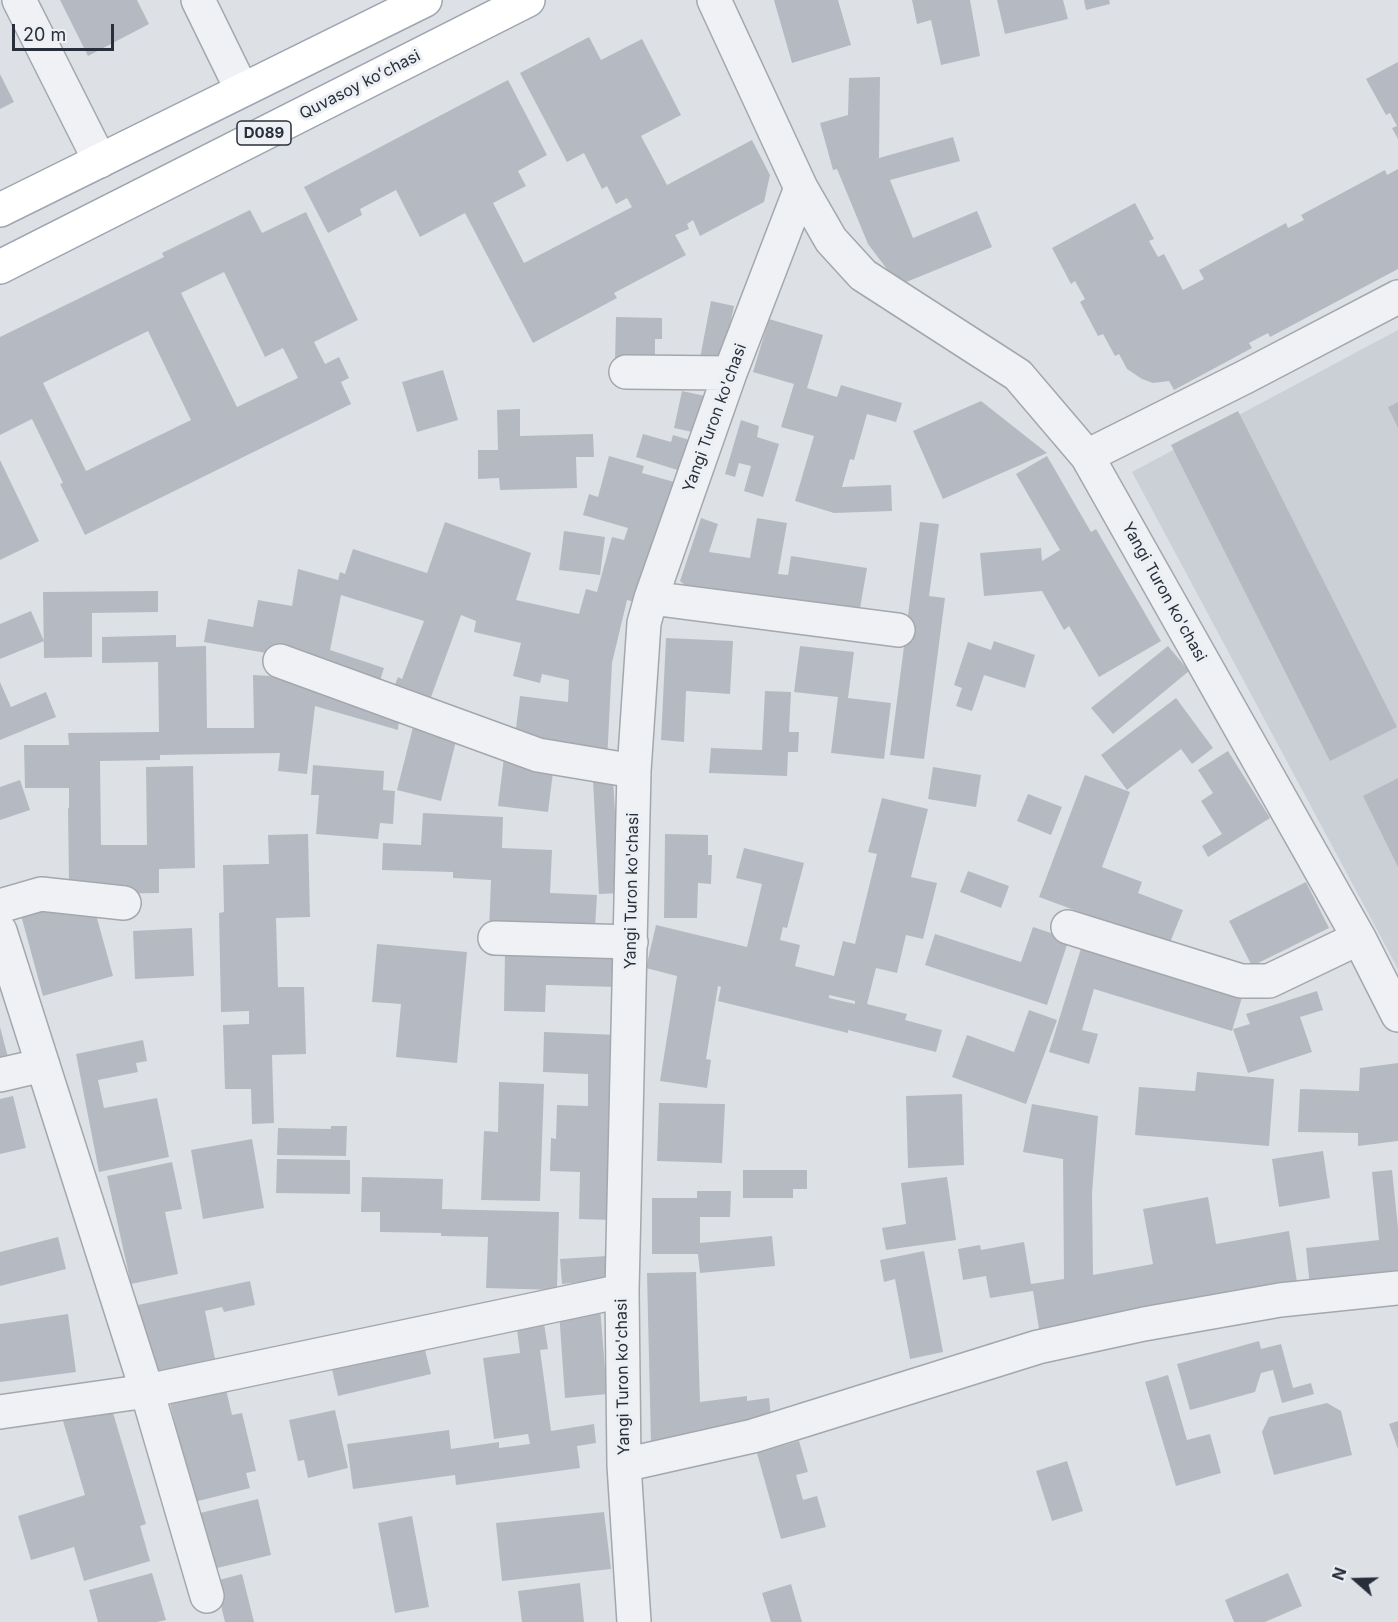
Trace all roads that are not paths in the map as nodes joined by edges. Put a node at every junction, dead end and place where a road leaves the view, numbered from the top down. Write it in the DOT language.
graph roads {
  1 [pos="19,0"];
  2 [pos="198,0"];
  3 [pos="425,0"];
  4 [pos="528,0"];
  5 [pos="714,0"];
  6 [pos="242,90"];
  7 [pos="100,161"];
  8 [pos="801,188"];
  9 [pos="0,210"];
  10 [pos="0,267"];
  11 [pos="1398,297"];
  12 [pos="627,372"];
  13 [pos="729,373"];
  14 [pos="1087,456"];
  15 [pos="651,598"];
  16 [pos="898,630"];
  17 [pos="280,661"];
  18 [pos="634,771"];
  19 [pos="124,903"];
  20 [pos="0,906"];
  21 [pos="1068,927"];
  22 [pos="0,931"];
  23 [pos="495,938"];
  24 [pos="1359,938"];
  25 [pos="631,942"];
  26 [pos="1398,1015"];
  27 [pos="43,1065"];
  28 [pos="0,1075"];
  29 [pos="1398,1288"];
  30 [pos="622,1291"];
  31 [pos="147,1391"];
  32 [pos="0,1412"];
  33 [pos="624,1465"];
  34 [pos="207,1596"];
  35 [pos="634,1622"];
  1 -- 7 [label="street"];
  2 -- 6 [label="street"];
  3 -- 6 [label="main road"];
  4 -- 10 [label="main road, Quvasoy koʻchasi / D089"];
  5 -- 8 [label="street, Yangi Turon ko'chasi"];
  6 -- 7 [label="main road"];
  7 -- 9 [label="main road"];
  8 -- 13 [label="street, Yangi Turon ko'chasi"];
  8 -- 14 [label="street, Yangi Turon ko'chasi"];
  11 -- 14 [label="street"];
  12 -- 13 [label="street"];
  13 -- 15 [label="street, Yangi Turon ko'chasi"];
  14 -- 24 [label="street, Yangi Turon ko'chasi"];
  15 -- 16 [label="street"];
  15 -- 18 [label="street, Yangi Turon ko'chasi"];
  17 -- 18 [label="street"];
  18 -- 25 [label="street, Yangi Turon ko'chasi"];
  19 -- 20 [label="street"];
  21 -- 24 [label="street"];
  22 -- 27 [label="street"];
  23 -- 25 [label="street"];
  24 -- 26 [label="street, Yangi Turon ko'chasi"];
  25 -- 30 [label="street, Yangi Turon ko'chasi"];
  27 -- 28 [label="street"];
  27 -- 31 [label="street"];
  29 -- 33 [label="street"];
  30 -- 31 [label="street"];
  30 -- 33 [label="street, Yangi Turon ko'chasi"];
  31 -- 32 [label="street"];
  31 -- 34 [label="street"];
  33 -- 35 [label="street, Yangi Turon ko'chasi"];
}
